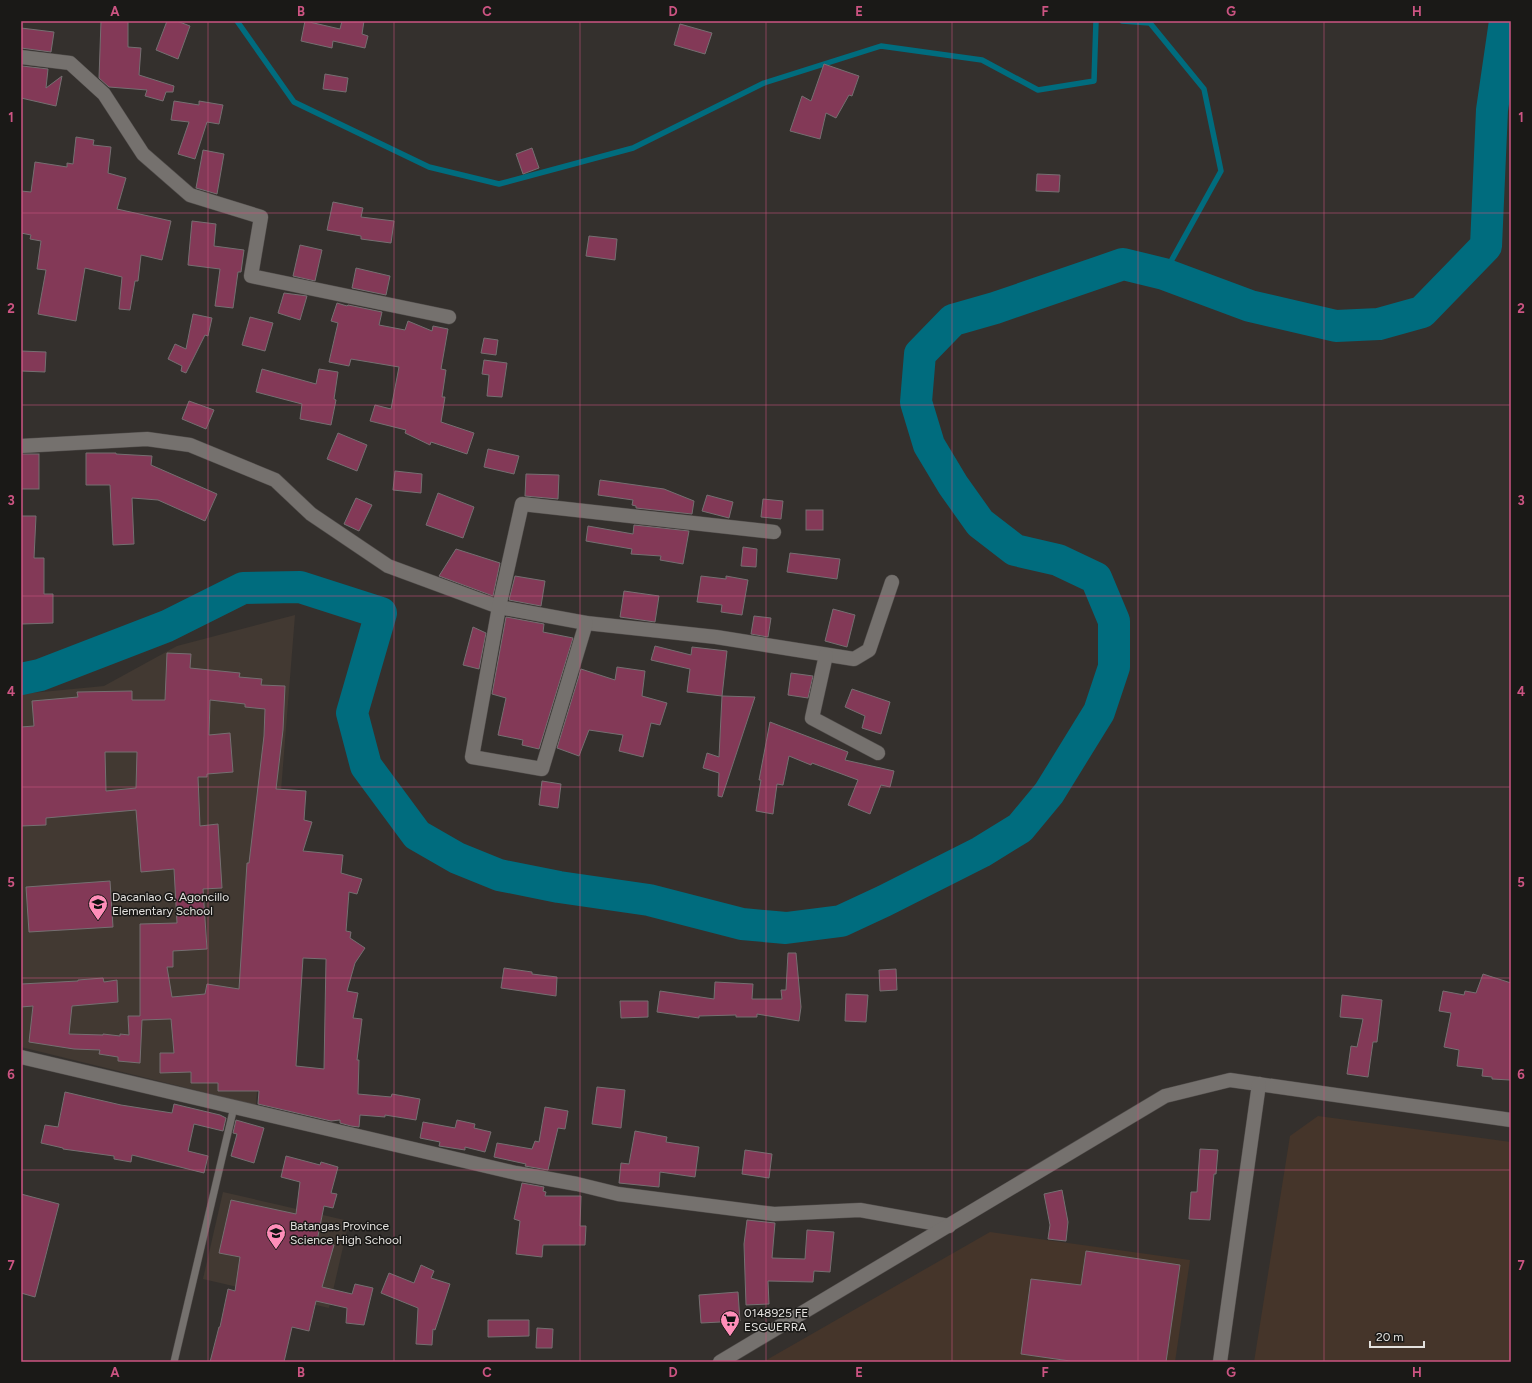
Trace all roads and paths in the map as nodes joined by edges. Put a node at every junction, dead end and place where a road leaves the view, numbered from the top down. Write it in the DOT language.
graph roads {
  1 [pos="21,58"];
  2 [pos="449,316"];
  3 [pos="21,446"];
  4 [pos="774,532"];
  5 [pos="892,582"];
  6 [pos="499,607"];
  7 [pos="586,623"];
  8 [pos="826,655"];
  9 [pos="878,753"];
  10 [pos="21,1057"];
  11 [pos="1259,1084"];
  12 [pos="234,1107"];
  13 [pos="1511,1120"];
  14 [pos="948,1226"];
  15 [pos="174,1362"];
  16 [pos="720,1362"];
  17 [pos="1220,1362"];
  1 -- 2 [label="street"];
  3 -- 6 [label="street"];
  4 -- 6 [label="street"];
  5 -- 8 [label="street"];
  6 -- 7 [label="street"];
  6 -- 7 [label="street"];
  7 -- 8 [label="street"];
  8 -- 9 [label="street"];
  10 -- 12 [label="street"];
  11 -- 13 [label="street"];
  11 -- 14 [label="street"];
  11 -- 17 [label="street"];
  12 -- 14 [label="street"];
  12 -- 15 [label="lane"];
  14 -- 16 [label="street"];
}
